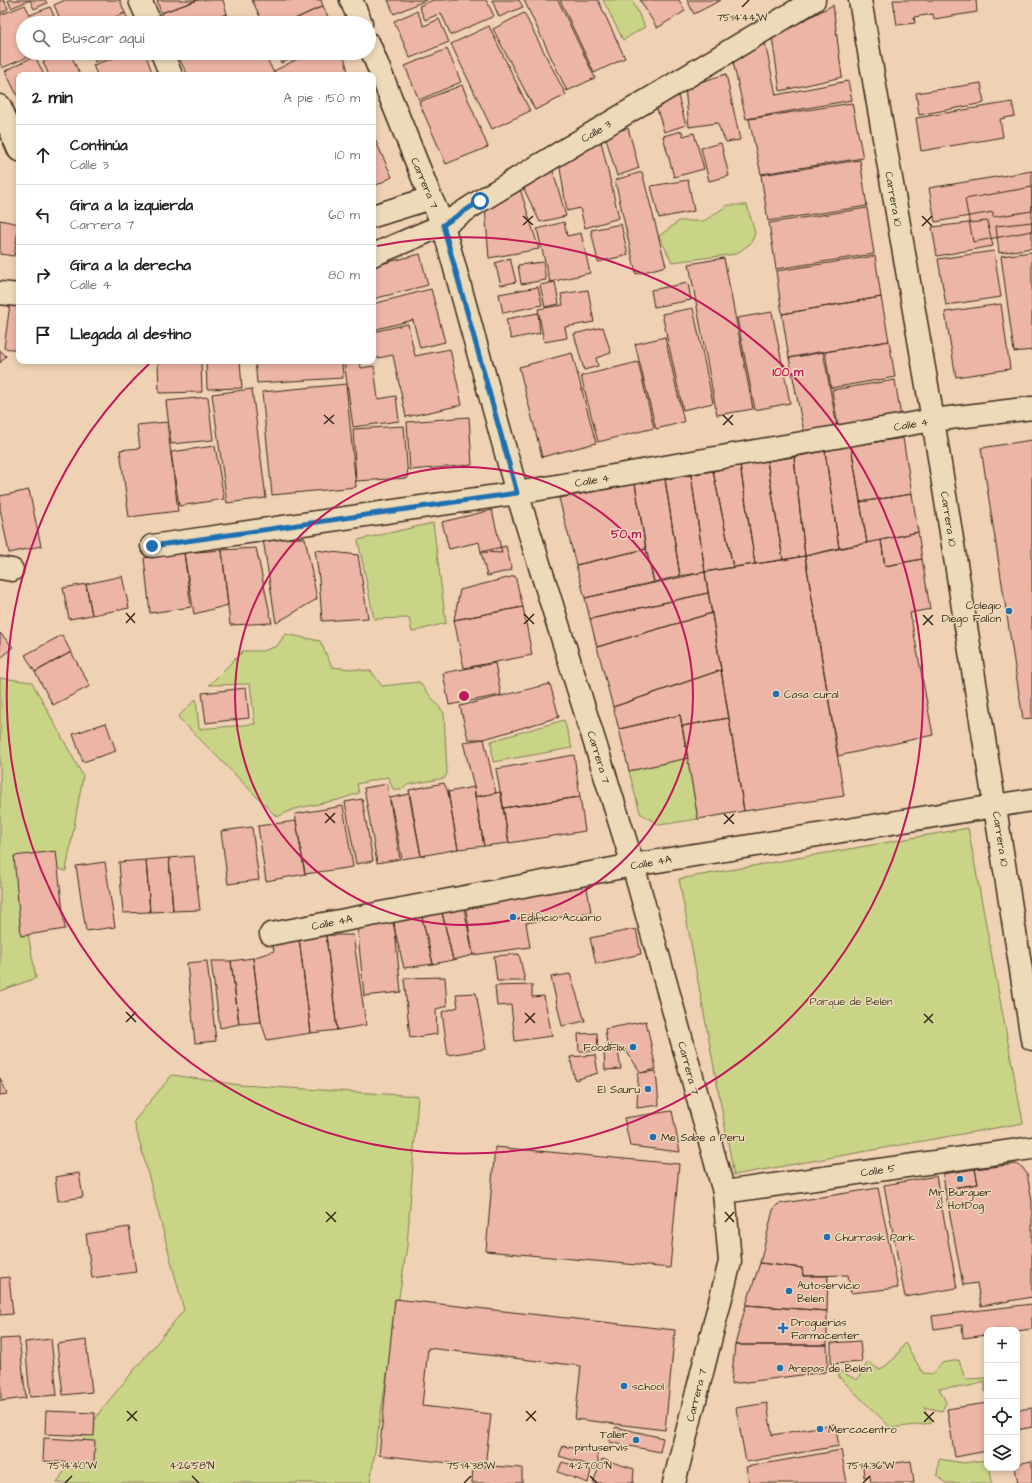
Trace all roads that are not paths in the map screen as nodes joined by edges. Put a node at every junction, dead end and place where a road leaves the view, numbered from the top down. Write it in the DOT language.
graph roads {
  1 [pos="140,0"];
  2 [pos="351,0"];
  3 [pos="814,0"];
  4 [pos="860,0"];
  5 [pos="147,16"];
  6 [pos="358,16"];
  7 [pos="165,60"];
  8 [pos="375,60"];
  9 [pos="170,72"];
  10 [pos="0,106"];
  11 [pos="16,143"];
  12 [pos="431,198"];
  13 [pos="376,215"];
  14 [pos="443,225"];
  15 [pos="376,254"];
  16 [pos="0,293"];
  17 [pos="16,295"];
  18 [pos="1032,408"];
  19 [pos="933,420"];
  20 [pos="517,493"];
  21 [pos="152,546"];
  22 [pos="1032,800"];
  23 [pos="996,806"];
  24 [pos="633,865"];
  25 [pos="271,934"];
  26 [pos="1032,1039"];
  27 [pos="1032,1148"];
  28 [pos="724,1192"];
  29 [pos="674,1483"];
  1 -- 5 [label="street"];
  2 -- 6 [label="street"];
  3 -- 14 [label="street, Calle 3"];
  4 -- 19 [label="street, Carrera 10"];
  7 -- 9 [label="street"];
  8 -- 12 [label="street, Carrera 7"];
  10 -- 11 [label="street"];
  12 -- 13 [label="street"];
  12 -- 14 [label="street, Carrera 7"];
  14 -- 15 [label="street, Calle 3"];
  14 -- 20 [label="street, Carrera 7"];
  16 -- 17 [label="street"];
  18 -- 19 [label="street, Calle 4"];
  19 -- 20 [label="street, Calle 4"];
  19 -- 23 [label="street, Carrera 10"];
  20 -- 21 [label="street, Calle 4"];
  20 -- 24 [label="street, Carrera 7"];
  22 -- 23 [label="street, Calle 4A"];
  23 -- 24 [label="street, Calle 4A"];
  23 -- 26 [label="street, Carrera 10"];
  24 -- 25 [label="street, Calle 4A"];
  24 -- 28 [label="street, Carrera 7"];
  27 -- 28 [label="street, Calle 5"];
  28 -- 29 [label="street, Carrera 7"];
}
